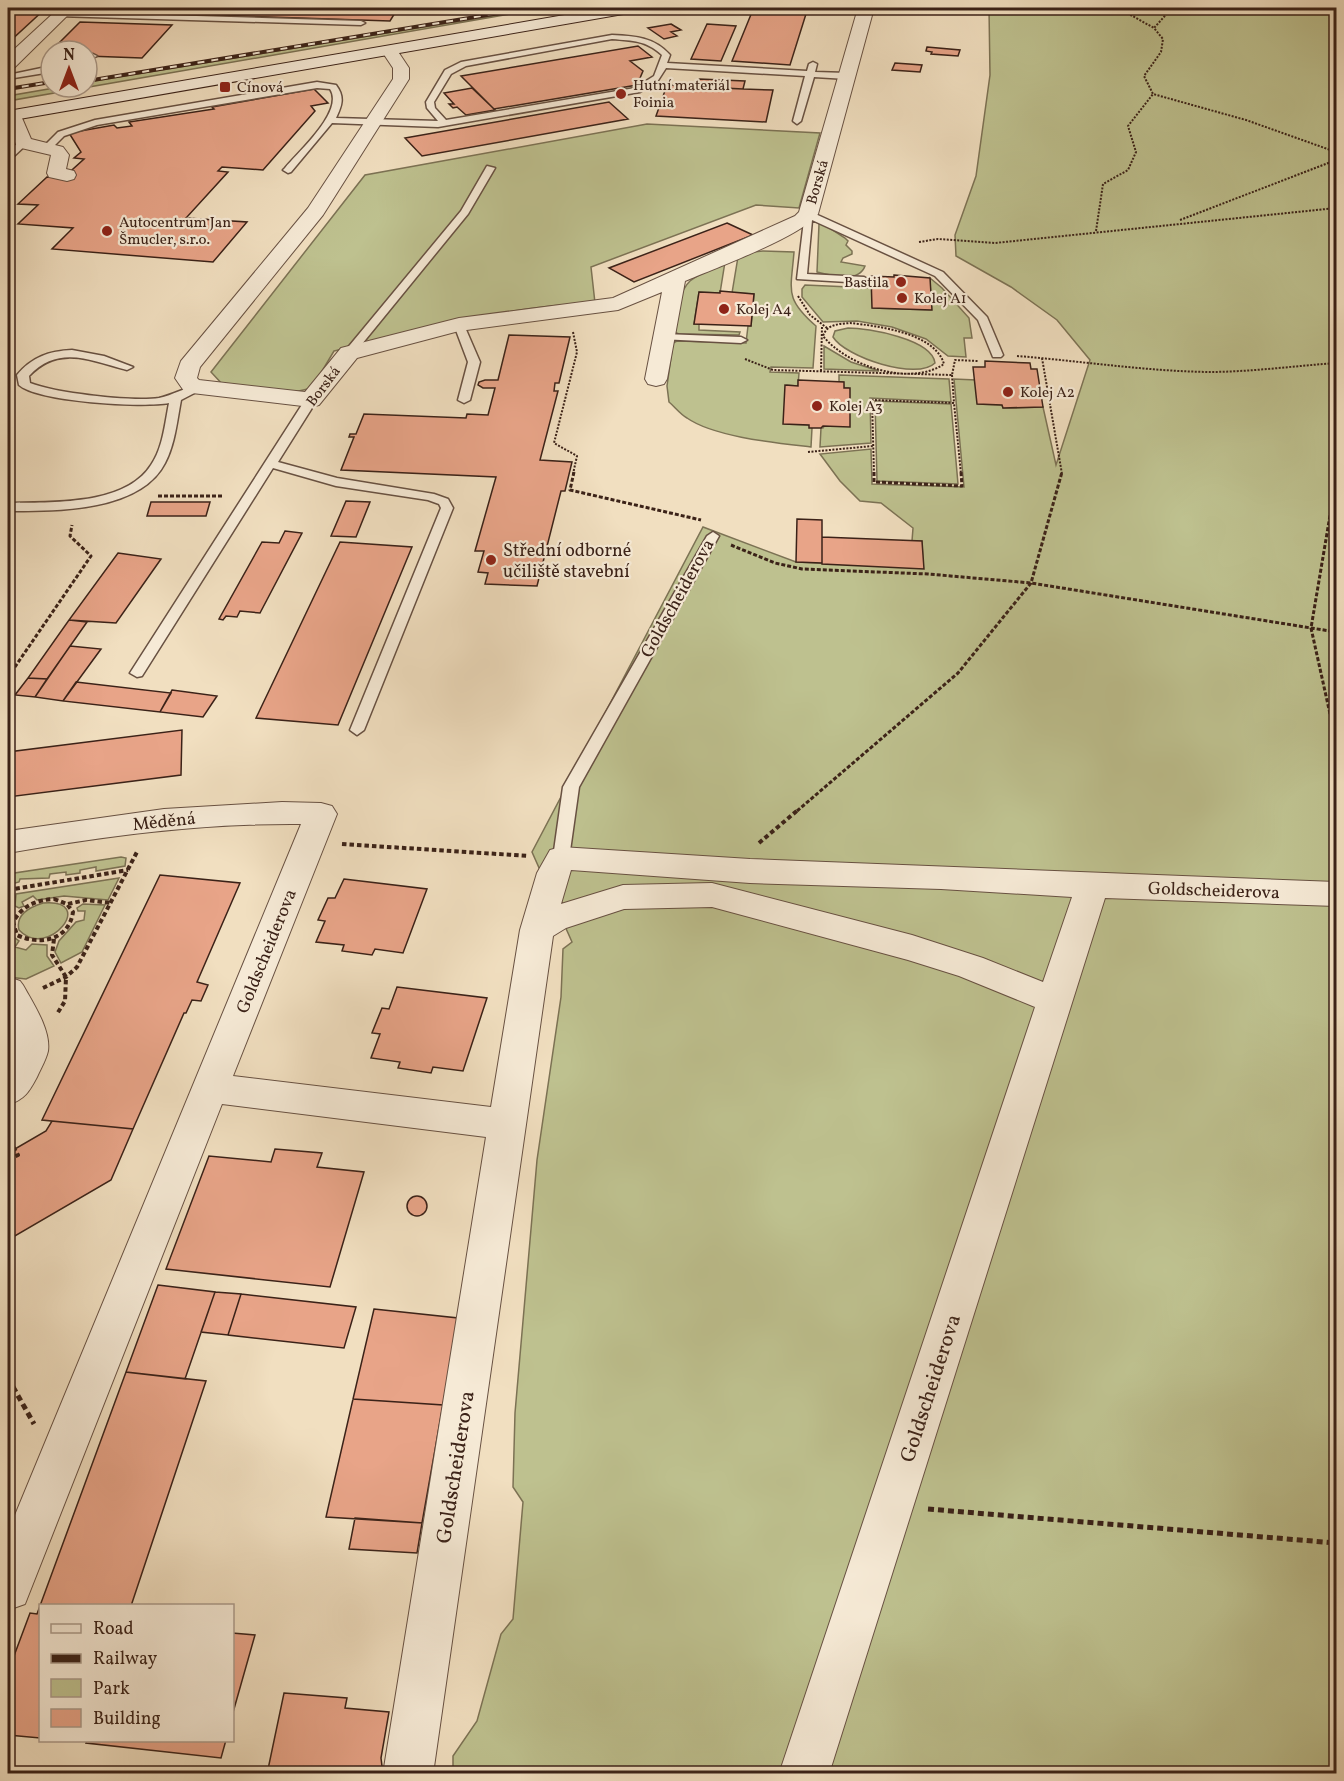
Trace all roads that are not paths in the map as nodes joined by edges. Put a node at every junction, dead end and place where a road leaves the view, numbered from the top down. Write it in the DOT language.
graph roads {
  1 [pos="629,8"];
  2 [pos="866,8"];
  3 [pos="63,11"];
  4 [pos="360,23"];
  5 [pos="389,50"];
  6 [pos="8,64"];
  7 [pos="662,65"];
  8 [pos="812,69"];
  9 [pos="39,71"];
  10 [pos="847,76"];
  11 [pos="8,77"];
  12 [pos="10,115"];
  13 [pos="330,120"];
  14 [pos="797,121"];
  15 [pos="375,122"];
  16 [pos="444,123"];
  17 [pos="23,143"];
  18 [pos="48,147"];
  19 [pos="8,157"];
  20 [pos="490,168"];
  21 [pos="288,170"];
  22 [pos="67,175"];
  23 [pos="808,214"];
  24 [pos="675,278"];
  25 [pos="864,280"];
  26 [pos="459,325"];
  27 [pos="664,337"];
  28 [pos="741,340"];
  29 [pos="349,353"];
  30 [pos="997,355"];
  31 [pos="127,367"];
  32 [pos="656,379"];
  33 [pos="198,388"];
  34 [pos="176,398"];
  35 [pos="311,400"];
  36 [pos="464,400"];
  37 [pos="271,464"];
  38 [pos="8,507"];
  39 [pos="713,536"];
  40 [pos="137,673"];
  41 [pos="357,730"];
  42 [pos="316,828"];
  43 [pos="8,842"];
  44 [pos="561,858"];
  45 [pos="1092,886"];
  46 [pos="1336,894"];
  47 [pos="537,930"];
  48 [pos="12,996"];
  49 [pos="1055,1001"];
  50 [pos="210,1088"];
  51 [pos="8,1090"];
  52 [pos="508,1124"];
  53 [pos="8,1587"];
  54 [pos="408,1773"];
  55 [pos="804,1773"];
  1 -- 5 [label="street"];
  2 -- 10 [label="street, Borská"];
  3 -- 4 [label="lane"];
  3 -- 6 [label="street"];
  5 -- 12 [label="street"];
  5 -- 15 [label="street"];
  7 -- 8 [label="lane"];
  7 -- 16 [label="lane"];
  7 -- 16 [label="lane"];
  8 -- 10 [label="lane"];
  8 -- 14 [label="lane"];
  9 -- 11 [label="lane"];
  10 -- 23 [label="street, Borská"];
  12 -- 17 [label="street"];
  13 -- 15 [label="lane"];
  13 -- 18 [label="lane"];
  13 -- 21 [label="lane"];
  15 -- 16 [label="lane"];
  15 -- 33 [label="street"];
  17 -- 18 [label="street"];
  17 -- 19 [label="lane"];
  18 -- 22 [label="street"];
  20 -- 29 [label="lane"];
  23 -- 24 [label="street, Borská"];
  23 -- 25 [label="lane"];
  23 -- 30 [label="lane"];
  24 -- 26 [label="street, Borská"];
  24 -- 27 [label="street"];
  26 -- 29 [label="street, Borská"];
  26 -- 36 [label="lane"];
  27 -- 28 [label="lane"];
  27 -- 32 [label="street"];
  29 -- 35 [label="street, Borská"];
  31 -- 34 [label="lane"];
  33 -- 34 [label="lane"];
  33 -- 35 [label="street"];
  34 -- 38 [label="lane"];
  35 -- 37 [label="lane, Borská"];
  37 -- 40 [label="lane, Borská"];
  37 -- 41 [label="lane"];
  39 -- 44 [label="lane, Goldscheiderova"];
  42 -- 43 [label="street, Měděná"];
  42 -- 50 [label="street, Goldscheiderova"];
  44 -- 45 [label="street, Goldscheiderova"];
  44 -- 47 [label="street, Goldscheiderova"];
  45 -- 46 [label="street, Goldscheiderova"];
  45 -- 49 [label="street, Goldscheiderova"];
  47 -- 49 [label="street"];
  47 -- 52 [label="street, Goldscheiderova"];
  48 -- 51 [label="street"];
  49 -- 55 [label="street, Goldscheiderova"];
  50 -- 52 [label="street"];
  50 -- 53 [label="street, Goldscheiderova"];
  52 -- 54 [label="street, Goldscheiderova"];
}
